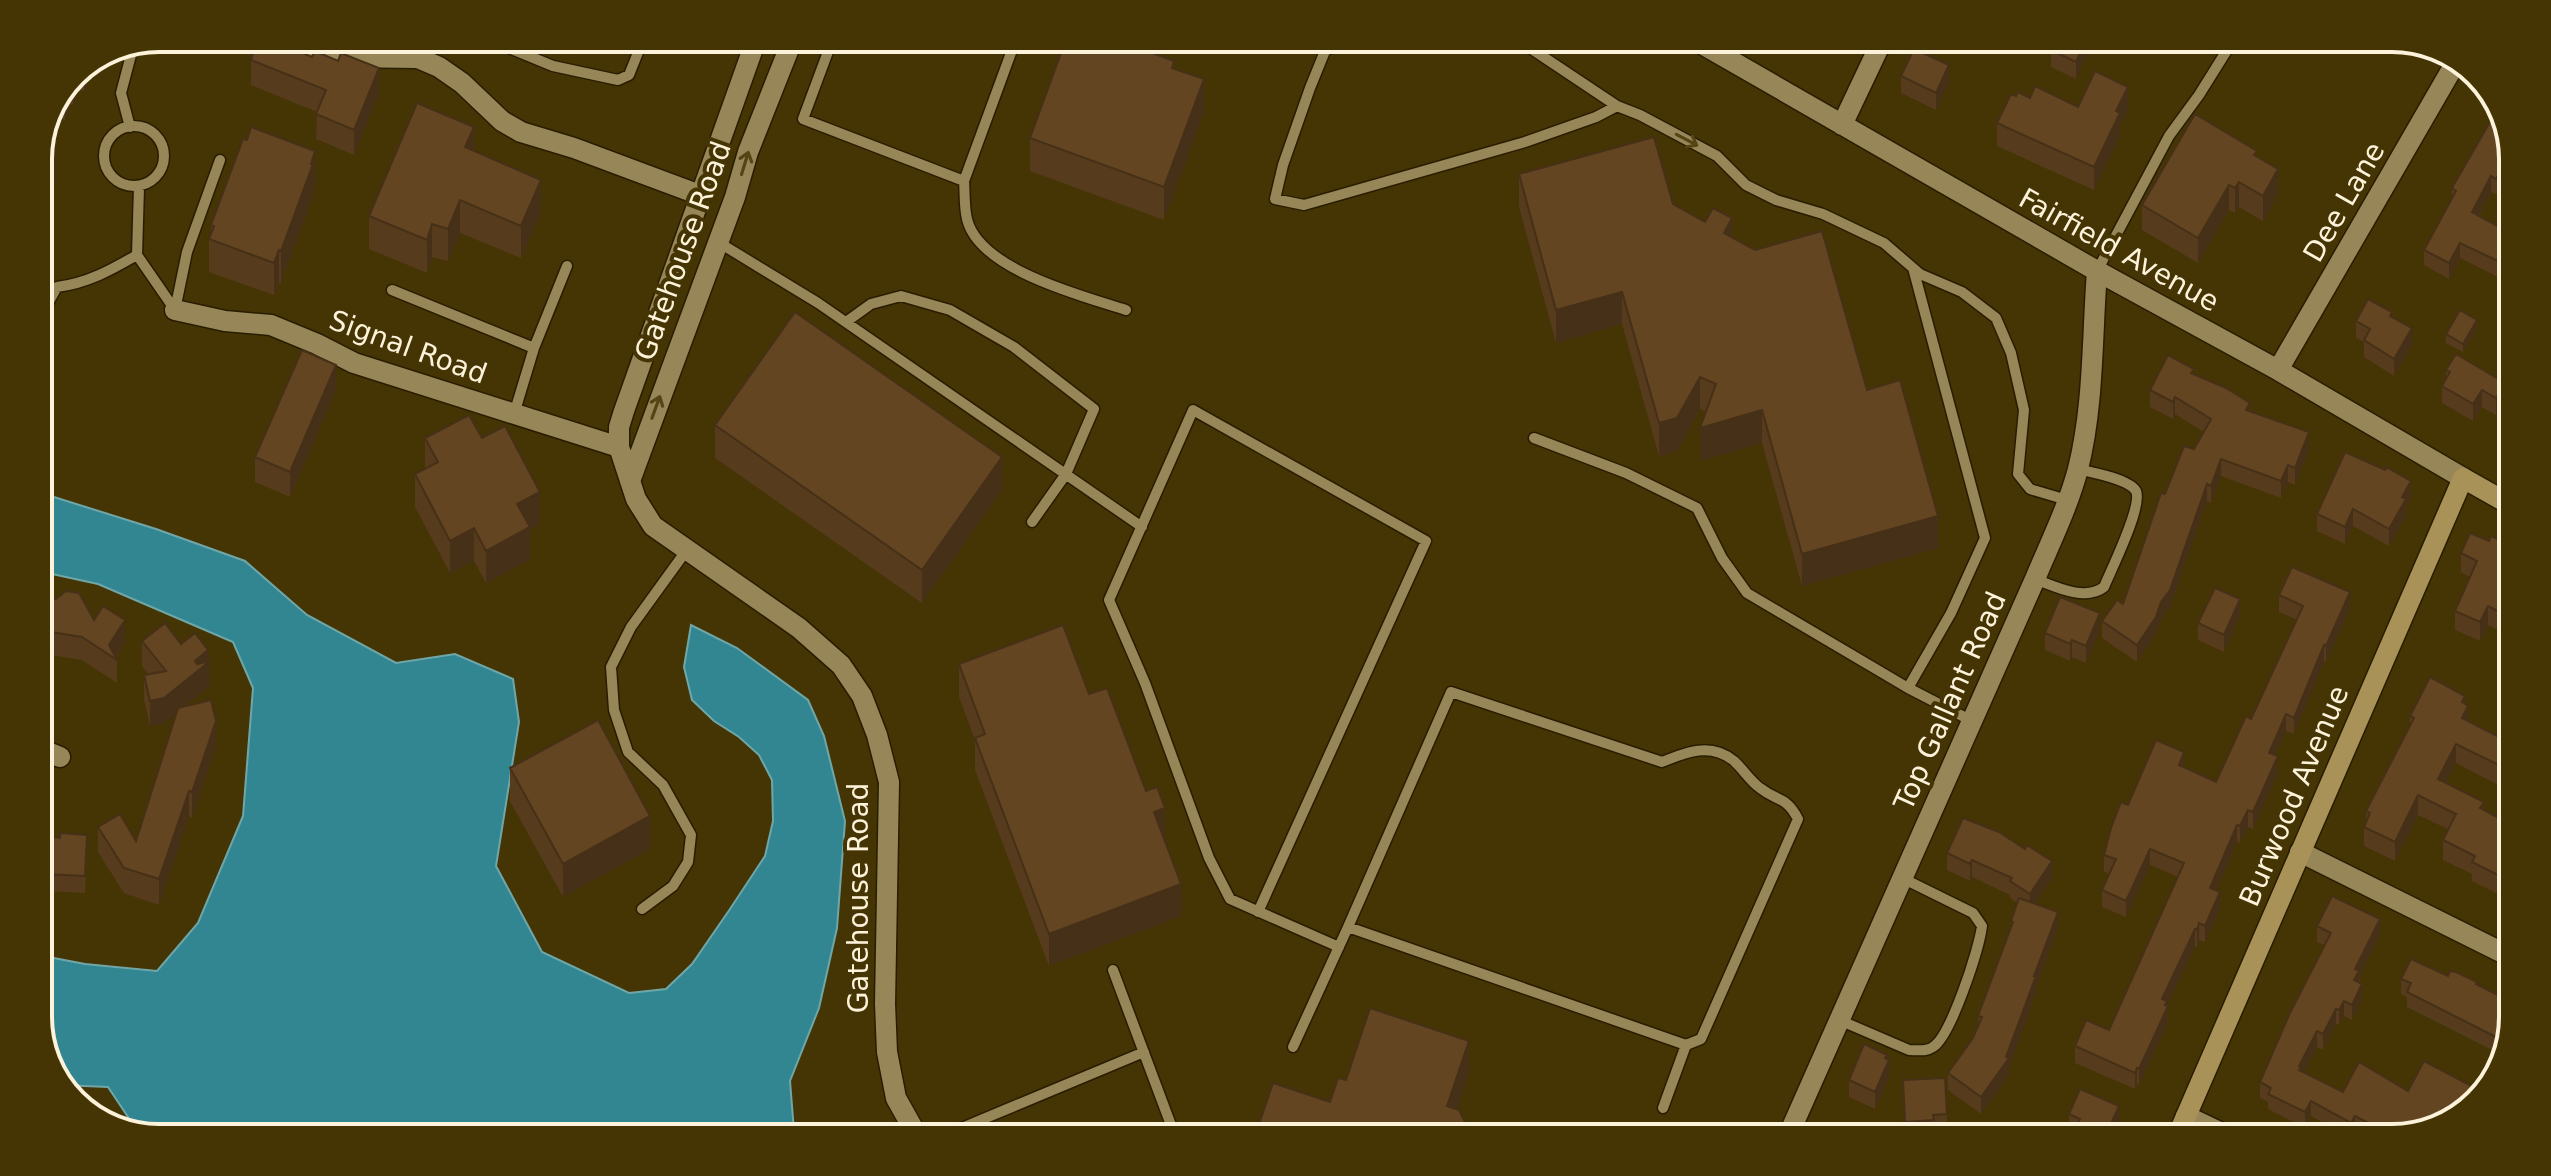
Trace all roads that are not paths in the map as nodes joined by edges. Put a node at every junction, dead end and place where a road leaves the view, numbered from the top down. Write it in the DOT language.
graph roads {
  1 [pos="322,52"];
  2 [pos="519,52"];
  3 [pos="638,52"];
  4 [pos="752,52"];
  5 [pos="788,52"];
  6 [pos="828,52"];
  7 [pos="1011,52"];
  8 [pos="1325,52"];
  9 [pos="1536,52"];
  10 [pos="1716,52"];
  11 [pos="1877,52"];
  12 [pos="2226,52"];
  13 [pos="131,57"];
  14 [pos="2451,70"];
  15 [pos="1617,106"];
  16 [pos="1842,125"];
  17 [pos="130,127"];
  18 [pos="220,160"];
  19 [pos="964,181"];
  20 [pos="139,187"];
  21 [pos="700,195"];
  22 [pos="718,242"];
  23 [pos="137,255"];
  24 [pos="567,266"];
  25 [pos="1913,268"];
  26 [pos="2097,271"];
  27 [pos="392,290"];
  28 [pos="52,296"];
  29 [pos="175,310"];
  30 [pos="1126,310"];
  31 [pos="846,322"];
  32 [pos="534,348"];
  33 [pos="2278,370"];
  34 [pos="514,414"];
  35 [pos="1534,438"];
  36 [pos="619,447"];
  37 [pos="2077,469"];
  38 [pos="1066,474"];
  39 [pos="2463,478"];
  40 [pos="630,481"];
  41 [pos="2499,498"];
  42 [pos="2067,500"];
  43 [pos="1032,522"];
  44 [pos="1142,527"];
  45 [pos="686,551"];
  46 [pos="2035,579"];
  47 [pos="1908,688"];
  48 [pos="1972,721"];
  49 [pos="52,754"];
  50 [pos="60,757"];
  51 [pos="2300,852"];
  52 [pos="1902,878"];
  53 [pos="642,909"];
  54 [pos="1258,912"];
  55 [pos="1348,927"];
  56 [pos="1339,947"];
  57 [pos="2499,951"];
  58 [pos="1113,970"];
  59 [pos="1839,1020"];
  60 [pos="1686,1045"];
  61 [pos="1293,1047"];
  62 [pos="1144,1052"];
  63 [pos="1663,1108"];
  64 [pos="2186,1116"];
  65 [pos="911,1124"];
  66 [pos="971,1124"];
  67 [pos="1171,1124"];
  68 [pos="1793,1124"];
  69 [pos="2183,1124"];
  70 [pos="2203,1124"];
  1 -- 21 [label="street"];
  2 -- 3 [label="lane"];
  4 -- 21 [label="street, Gatehouse Road"];
  22 -- 5 [label="street, Gatehouse Road, one-way"];
  6 -- 19 [label="lane"];
  7 -- 19 [label="lane"];
  8 -- 15 [label="lane"];
  9 -- 15 [label="lane"];
  10 -- 16 [label="street, Fairfield Avenue"];
  11 -- 16 [label="street"];
  12 -- 26 [label="lane"];
  13 -- 17 [label="lane"];
  14 -- 33 [label="street, Dee Lane"];
  15 -- 25 [label="lane, one-way"];
  16 -- 26 [label="street, Fairfield Avenue"];
  17 -- 20 [label="lane"];
  17 -- 20 [label="lane"];
  18 -- 29 [label="lane"];
  19 -- 30 [label="lane"];
  20 -- 23 [label="lane"];
  21 -- 36 [label="street, Gatehouse Road"];
  22 -- 31 [label="lane"];
  40 -- 22 [label="street, Gatehouse Road, one-way"];
  23 -- 28 [label="lane"];
  23 -- 29 [label="lane"];
  24 -- 32 [label="lane"];
  25 -- 42 [label="lane"];
  25 -- 47 [label="lane"];
  26 -- 33 [label="street, Fairfield Avenue"];
  26 -- 37 [label="street, Top Gallant Road"];
  27 -- 32 [label="lane"];
  29 -- 34 [label="street, Signal Road"];
  31 -- 38 [label="lane"];
  31 -- 38 [label="lane"];
  32 -- 34 [label="lane"];
  33 -- 39 [label="street, Fairfield Avenue"];
  34 -- 36 [label="street, Signal Road"];
  35 -- 47 [label="lane"];
  36 -- 40 [label="street, Gatehouse Road"];
  37 -- 42 [label="street, Top Gallant Road"];
  37 -- 46 [label="lane"];
  38 -- 43 [label="lane"];
  38 -- 44 [label="lane"];
  39 -- 41 [label="street, Fairfield Avenue"];
  39 -- 51 [label="street, Burwood Avenue"];
  40 -- 45 [label="street, Gatehouse Road"];
  42 -- 46 [label="street, Top Gallant Road"];
  44 -- 54 [label="lane"];
  44 -- 54 [label="lane"];
  45 -- 53 [label="lane"];
  45 -- 65 [label="street, Gatehouse Road"];
  46 -- 48 [label="street, Top Gallant Road"];
  47 -- 48 [label="lane"];
  48 -- 52 [label="street, Top Gallant Road"];
  49 -- 50 [label="street"];
  51 -- 57 [label="street"];
  51 -- 64 [label="street, Burwood Avenue"];
  52 -- 59 [label="street, Top Gallant Road"];
  52 -- 59 [label="lane"];
  54 -- 56 [label="lane"];
  55 -- 56 [label="lane"];
  55 -- 60 [label="lane"];
  55 -- 60 [label="lane"];
  56 -- 61 [label="lane"];
  58 -- 62 [label="lane"];
  59 -- 68 [label="street, Top Gallant Road"];
  60 -- 63 [label="lane"];
  62 -- 66 [label="lane"];
  62 -- 67 [label="lane"];
  64 -- 69 [label="street, Burwood Avenue"];
  64 -- 70 [label="street"];
}
